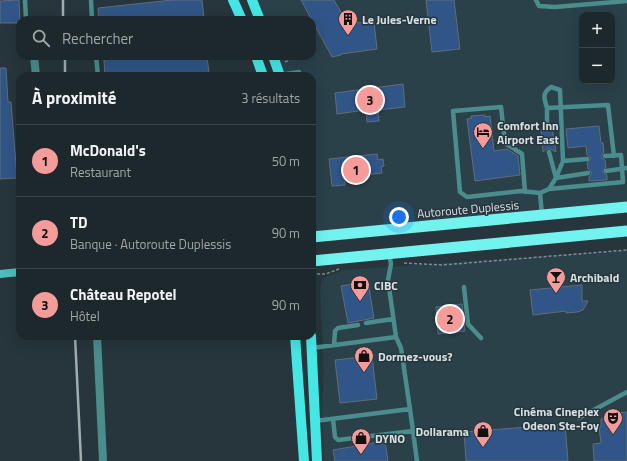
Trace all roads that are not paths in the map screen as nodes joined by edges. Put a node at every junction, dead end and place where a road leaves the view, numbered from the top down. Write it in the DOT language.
graph roads {
  1 [pos="25,0"];
  2 [pos="91,0"];
  3 [pos="233,0"];
  4 [pos="252,0"];
  5 [pos="536,0"];
  6 [pos="627,1"];
  7 [pos="26,16"];
  8 [pos="92,16"];
  9 [pos="240,16"];
  10 [pos="258,16"];
  11 [pos="34,60"];
  12 [pos="96,60"];
  13 [pos="257,60"];
  14 [pos="274,60"];
  15 [pos="36,72"];
  16 [pos="98,72"];
  17 [pos="262,72"];
  18 [pos="279,72"];
  19 [pos="547,108"];
  20 [pos="561,108"];
  21 [pos="547,128"];
  22 [pos="549,152"];
  23 [pos="605,156"];
  24 [pos="614,156"];
  25 [pos="587,159"];
  26 [pos="563,161"];
  27 [pos="625,169"];
  28 [pos="606,171"];
  29 [pos="588,173"];
  30 [pos="556,178"];
  31 [pos="549,189"];
  32 [pos="525,192"];
  33 [pos="540,193"];
  34 [pos="627,206"];
  35 [pos="542,215"];
  36 [pos="627,231"];
  37 [pos="316,237"];
  38 [pos="389,254"];
  39 [pos="316,261"];
  40 [pos="16,272"];
  41 [pos="0,274"];
  42 [pos="464,287"];
  43 [pos="393,319"];
  44 [pos="366,324"];
  45 [pos="358,325"];
  46 [pos="396,337"];
  47 [pos="481,338"];
  48 [pos="97,340"];
  49 [pos="295,340"];
  50 [pos="311,340"];
  51 [pos="334,345"];
  52 [pos="312,348"];
  53 [pos="627,392"];
  54 [pos="410,409"];
  55 [pos="579,418"];
  56 [pos="333,419"];
  57 [pos="315,421"];
  58 [pos="413,431"];
  59 [pos="103,461"];
  60 [pos="304,461"];
  61 [pos="317,461"];
  62 [pos="417,461"];
  1 -- 7 [label="lane"];
  2 -- 8 [label="lane"];
  3 -- 9 [label="main road"];
  4 -- 10 [label="main road"];
  5 -- 6 [label="lane"];
  11 -- 15 [label="street"];
  12 -- 16 [label="lane"];
  13 -- 17 [label="main road"];
  14 -- 18 [label="main road"];
  19 -- 20 [label="lane"];
  19 -- 20 [label="lane"];
  19 -- 21 [label="lane"];
  20 -- 24 [label="lane"];
  20 -- 26 [label="lane"];
  22 -- 30 [label="lane"];
  23 -- 24 [label="lane"];
  24 -- 27 [label="lane"];
  25 -- 26 [label="lane"];
  26 -- 30 [label="lane"];
  27 -- 28 [label="lane"];
  27 -- 31 [label="lane"];
  29 -- 30 [label="lane"];
  30 -- 31 [label="lane"];
  31 -- 33 [label="lane"];
  32 -- 32 [label="lane"];
  32 -- 33 [label="lane"];
  33 -- 35 [label="lane"];
  34 -- 35 [label="highway, Autoroute Duplessis"];
  35 -- 37 [label="highway, Autoroute Duplessis"];
  36 -- 38 [label="highway"];
  38 -- 39 [label="highway"];
  38 -- 43 [label="lane"];
  40 -- 41 [label="main road"];
  42 -- 47 [label="lane"];
  43 -- 44 [label="lane"];
  43 -- 46 [label="lane"];
  45 -- 51 [label="lane"];
  46 -- 51 [label="lane"];
  46 -- 54 [label="lane"];
  48 -- 59 [label="street"];
  49 -- 60 [label="main road"];
  50 -- 52 [label="main road"];
  51 -- 52 [label="lane"];
  52 -- 57 [label="main road"];
  53 -- 55 [label="lane"];
  54 -- 56 [label="lane"];
  54 -- 58 [label="lane"];
  56 -- 57 [label="lane"];
  56 -- 58 [label="lane"];
  57 -- 61 [label="main road"];
  58 -- 62 [label="lane"];
}
